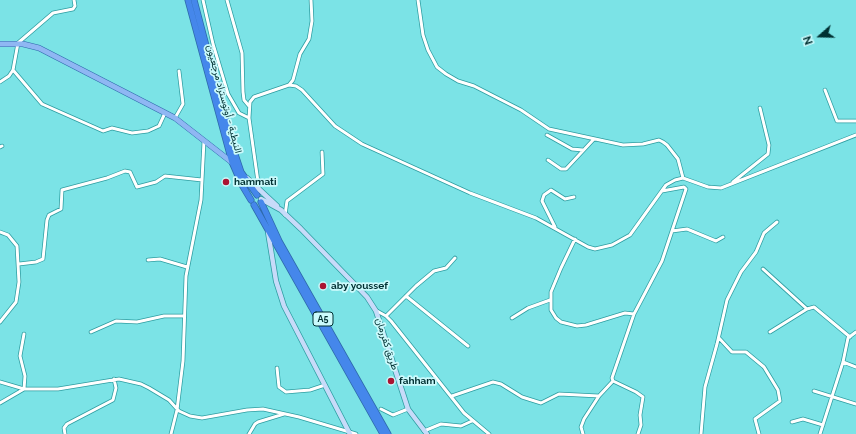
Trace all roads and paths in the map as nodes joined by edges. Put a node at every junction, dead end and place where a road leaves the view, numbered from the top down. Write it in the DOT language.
graph roads {
  1 [pos="74,0"];
  2 [pos="188,0"];
  3 [pos="194,0"];
  4 [pos="202,0"];
  5 [pos="227,0"];
  6 [pos="311,0"];
  7 [pos="418,0"];
  8 [pos="18,43"];
  9 [pos="0,44"];
  10 [pos="219,66"];
  11 [pos="212,68"];
  12 [pos="13,70"];
  13 [pos="179,71"];
  14 [pos="0,82"];
  15 [pos="289,85"];
  16 [pos="825,90"];
  17 [pos="248,106"];
  18 [pos="760,108"];
  19 [pos="165,113"];
  20 [pos="175,118"];
  21 [pos="250,118"];
  22 [pos="856,121"];
  23 [pos="547,135"];
  24 [pos="856,135"];
  25 [pos="204,139"];
  26 [pos="594,139"];
  27 [pos="583,150"];
  28 [pos="322,152"];
  29 [pos="548,160"];
  30 [pos="232,162"];
  31 [pos="243,174"];
  32 [pos="683,178"];
  33 [pos="202,180"];
  34 [pos="730,185"];
  35 [pos="662,191"];
  36 [pos="259,196"];
  37 [pos="574,197"];
  38 [pos="252,202"];
  39 [pos="281,210"];
  40 [pos="285,214"];
  41 [pos="777,222"];
  42 [pos="555,228"];
  43 [pos="268,230"];
  44 [pos="672,231"];
  45 [pos="0,232"];
  46 [pos="723,237"];
  47 [pos="576,239"];
  48 [pos="456,258"];
  49 [pos="148,260"];
  50 [pos="19,264"];
  51 [pos="187,267"];
  52 [pos="763,269"];
  53 [pos="406,296"];
  54 [pos="550,300"];
  55 [pos="807,308"];
  56 [pos="376,311"];
  57 [pos="634,314"];
  58 [pos="184,316"];
  59 [pos="386,316"];
  60 [pos="512,318"];
  61 [pos="0,322"];
  62 [pos="91,332"];
  63 [pos="770,332"];
  64 [pos="856,332"];
  65 [pos="24,334"];
  66 [pos="850,337"];
  67 [pos="719,338"];
  68 [pos="468,346"];
  69 [pos="843,362"];
  70 [pos="856,366"];
  71 [pos="277,368"];
  72 [pos="114,379"];
  73 [pos="613,381"];
  74 [pos="0,382"];
  75 [pos="325,385"];
  76 [pos="24,389"];
  77 [pos="814,390"];
  78 [pos="452,396"];
  79 [pos="599,396"];
  80 [pos="833,396"];
  81 [pos="0,402"];
  82 [pos="856,404"];
  83 [pos="408,409"];
  84 [pos="177,410"];
  85 [pos="381,410"];
  86 [pos="286,414"];
  87 [pos="472,421"];
  88 [pos="792,422"];
  89 [pos="822,425"];
  90 [pos="347,433"];
  91 [pos="425,433"];
  92 [pos="65,434"];
  93 [pos="171,434"];
  94 [pos="249,434"];
  95 [pos="356,434"];
  96 [pos="383,434"];
  97 [pos="388,434"];
  98 [pos="489,434"];
  99 [pos="583,434"];
  100 [pos="638,434"];
  101 [pos="702,434"];
  102 [pos="759,434"];
  103 [pos="820,434"];
  1 -- 8 [label="street"];
  2 -- 30 [label="highway, النبطية - أوتوستراد مرجعيون / A5"];
  3 -- 11 [label="highway, النبطية - أوتوستراد مرجعيون / A5"];
  4 -- 10 [label="street"];
  5 -- 17 [label="street"];
  6 -- 15 [label="street"];
  7 -- 26 [label="street"];
  8 -- 9 [label="main road"];
  8 -- 12 [label="street"];
  8 -- 19 [label="main road"];
  10 -- 11 [label="street"];
  10 -- 21 [label="street"];
  11 -- 31 [label="highway, النبطية - أوتوستراد مرجعيون / A5"];
  12 -- 14 [label="street"];
  12 -- 19 [label="street"];
  13 -- 20 [label="street"];
  15 -- 17 [label="street"];
  15 -- 42 [label="street"];
  16 -- 22 [label="street"];
  17 -- 21 [label="street"];
  18 -- 34 [label="street"];
  19 -- 20 [label="main road"];
  20 -- 25 [label="main road"];
  21 -- 36 [label="street"];
  23 -- 27 [label="street"];
  24 -- 34 [label="street"];
  25 -- 30 [label="main road"];
  25 -- 33 [label="street"];
  26 -- 27 [label="street"];
  26 -- 32 [label="street"];
  27 -- 29 [label="street"];
  28 -- 40 [label="street"];
  30 -- 31 [label="main road"];
  30 -- 38 [label="highway, النبطية - أوتوستراد مرجعيون / A5"];
  31 -- 36 [label="highway, النبطية - أوتوستراد مرجعيون / A5"];
  32 -- 34 [label="street"];
  32 -- 35 [label="street"];
  33 -- 50 [label="street"];
  33 -- 51 [label="street"];
  35 -- 44 [label="street"];
  35 -- 47 [label="street"];
  36 -- 38 [label="highway"];
  36 -- 38 [label="highway"];
  36 -- 39 [label="main road, طريق كفررمان"];
  36 -- 39 [label="main road"];
  36 -- 97 [label="highway, النبطية - أوتوستراد مرجعيون / A5"];
  37 -- 42 [label="street"];
  38 -- 43 [label="highway, النبطية - أوتوستراد مرجعيون / A5"];
  39 -- 40 [label="main road, طريق كفررمان"];
  40 -- 56 [label="main road, طريق كفررمان"];
  41 -- 67 [label="street"];
  42 -- 47 [label="street"];
  43 -- 75 [label="main road"];
  43 -- 96 [label="highway, النبطية - أوتوستراد مرجعيون / A5"];
  44 -- 46 [label="street"];
  44 -- 57 [label="street"];
  45 -- 50 [label="street"];
  47 -- 54 [label="street"];
  48 -- 53 [label="street"];
  49 -- 51 [label="street"];
  50 -- 61 [label="street"];
  51 -- 58 [label="street"];
  52 -- 55 [label="street"];
  53 -- 59 [label="street"];
  53 -- 68 [label="street"];
  54 -- 57 [label="street"];
  54 -- 60 [label="street"];
  55 -- 63 [label="street"];
  55 -- 66 [label="street"];
  56 -- 59 [label="street"];
  56 -- 83 [label="main road, طريق كفررمان"];
  57 -- 73 [label="street"];
  58 -- 62 [label="street"];
  58 -- 84 [label="street"];
  59 -- 78 [label="street"];
  64 -- 66 [label="street"];
  65 -- 76 [label="street"];
  66 -- 69 [label="street"];
  67 -- 101 [label="street"];
  67 -- 102 [label="street"];
  69 -- 70 [label="street"];
  69 -- 80 [label="street"];
  71 -- 75 [label="street"];
  72 -- 76 [label="street"];
  72 -- 84 [label="street"];
  72 -- 92 [label="street"];
  73 -- 79 [label="street"];
  73 -- 100 [label="street"];
  74 -- 76 [label="street"];
  75 -- 90 [label="main road"];
  76 -- 81 [label="street"];
  77 -- 80 [label="street"];
  78 -- 79 [label="street"];
  78 -- 87 [label="street"];
  79 -- 99 [label="street"];
  80 -- 82 [label="street"];
  80 -- 89 [label="street"];
  83 -- 85 [label="street"];
  83 -- 91 [label="main road, طريق كفررمان"];
  84 -- 86 [label="street"];
  84 -- 93 [label="street"];
  86 -- 90 [label="street"];
  86 -- 94 [label="street"];
  87 -- 91 [label="street"];
  87 -- 98 [label="street"];
  88 -- 89 [label="street"];
  89 -- 103 [label="street"];
  90 -- 95 [label="street"];
}
